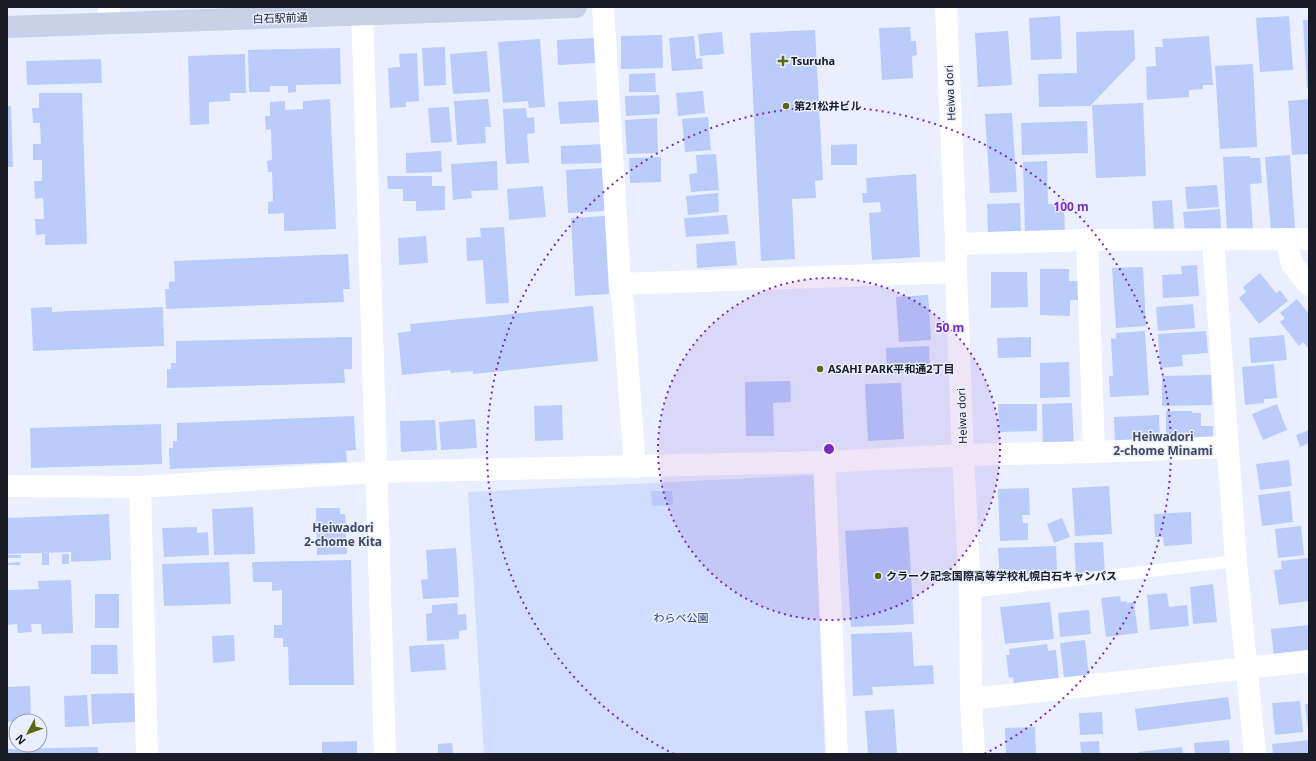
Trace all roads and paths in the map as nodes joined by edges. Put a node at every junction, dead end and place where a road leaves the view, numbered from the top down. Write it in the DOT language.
graph roads {
  1 [pos="576,7"];
  2 [pos="603,7"];
  3 [pos="946,7"];
  4 [pos="361,11"];
  5 [pos="109,15"];
  6 [pos="7,27"];
  7 [pos="1286,239"];
  8 [pos="1309,239"];
  9 [pos="1087,240"];
  10 [pos="1213,240"];
  11 [pos="956,244"];
  12 [pos="956,272"];
  13 [pos="620,284"];
  14 [pos="1309,285"];
  15 [pos="1228,447"];
  16 [pos="1094,452"];
  17 [pos="963,455"];
  18 [pos="824,462"];
  19 [pos="635,467"];
  20 [pos="376,472"];
  21 [pos="7,486"];
  22 [pos="140,486"];
  23 [pos="1236,561"];
  24 [pos="970,592"];
  25 [pos="1309,661"];
  26 [pos="1246,669"];
  27 [pos="971,699"];
  28 [pos="147,754"];
  29 [pos="385,754"];
  30 [pos="837,754"];
  31 [pos="974,754"];
  32 [pos="1255,754"];
  1 -- 4 [label="main road, 白石駅前通"];
  2 -- 13 [label="street"];
  3 -- 11 [label="street, Heiwa dori"];
  4 -- 5 [label="main road, 白石駅前通"];
  4 -- 20 [label="street"];
  5 -- 6 [label="main road, 白石駅前通"];
  7 -- 8 [label="street"];
  7 -- 10 [label="street"];
  7 -- 14 [label="street"];
  9 -- 10 [label="street"];
  9 -- 11 [label="street"];
  9 -- 16 [label="street"];
  10 -- 15 [label="street"];
  11 -- 12 [label="street, Heiwa dori"];
  12 -- 13 [label="street"];
  12 -- 17 [label="street, Heiwa dori"];
  13 -- 19 [label="street"];
  15 -- 16 [label="street"];
  15 -- 23 [label="street"];
  16 -- 17 [label="street"];
  17 -- 18 [label="street"];
  17 -- 24 [label="street, Heiwa dori"];
  18 -- 19 [label="street"];
  18 -- 30 [label="street"];
  19 -- 20 [label="street"];
  20 -- 22 [label="street"];
  20 -- 29 [label="street"];
  21 -- 22 [label="street"];
  22 -- 28 [label="street"];
  23 -- 24 [label="lane"];
  23 -- 26 [label="street"];
  24 -- 27 [label="street, Heiwa dori"];
  25 -- 26 [label="street"];
  26 -- 27 [label="street"];
  26 -- 32 [label="street"];
  27 -- 31 [label="street, Heiwa dori"];
}
